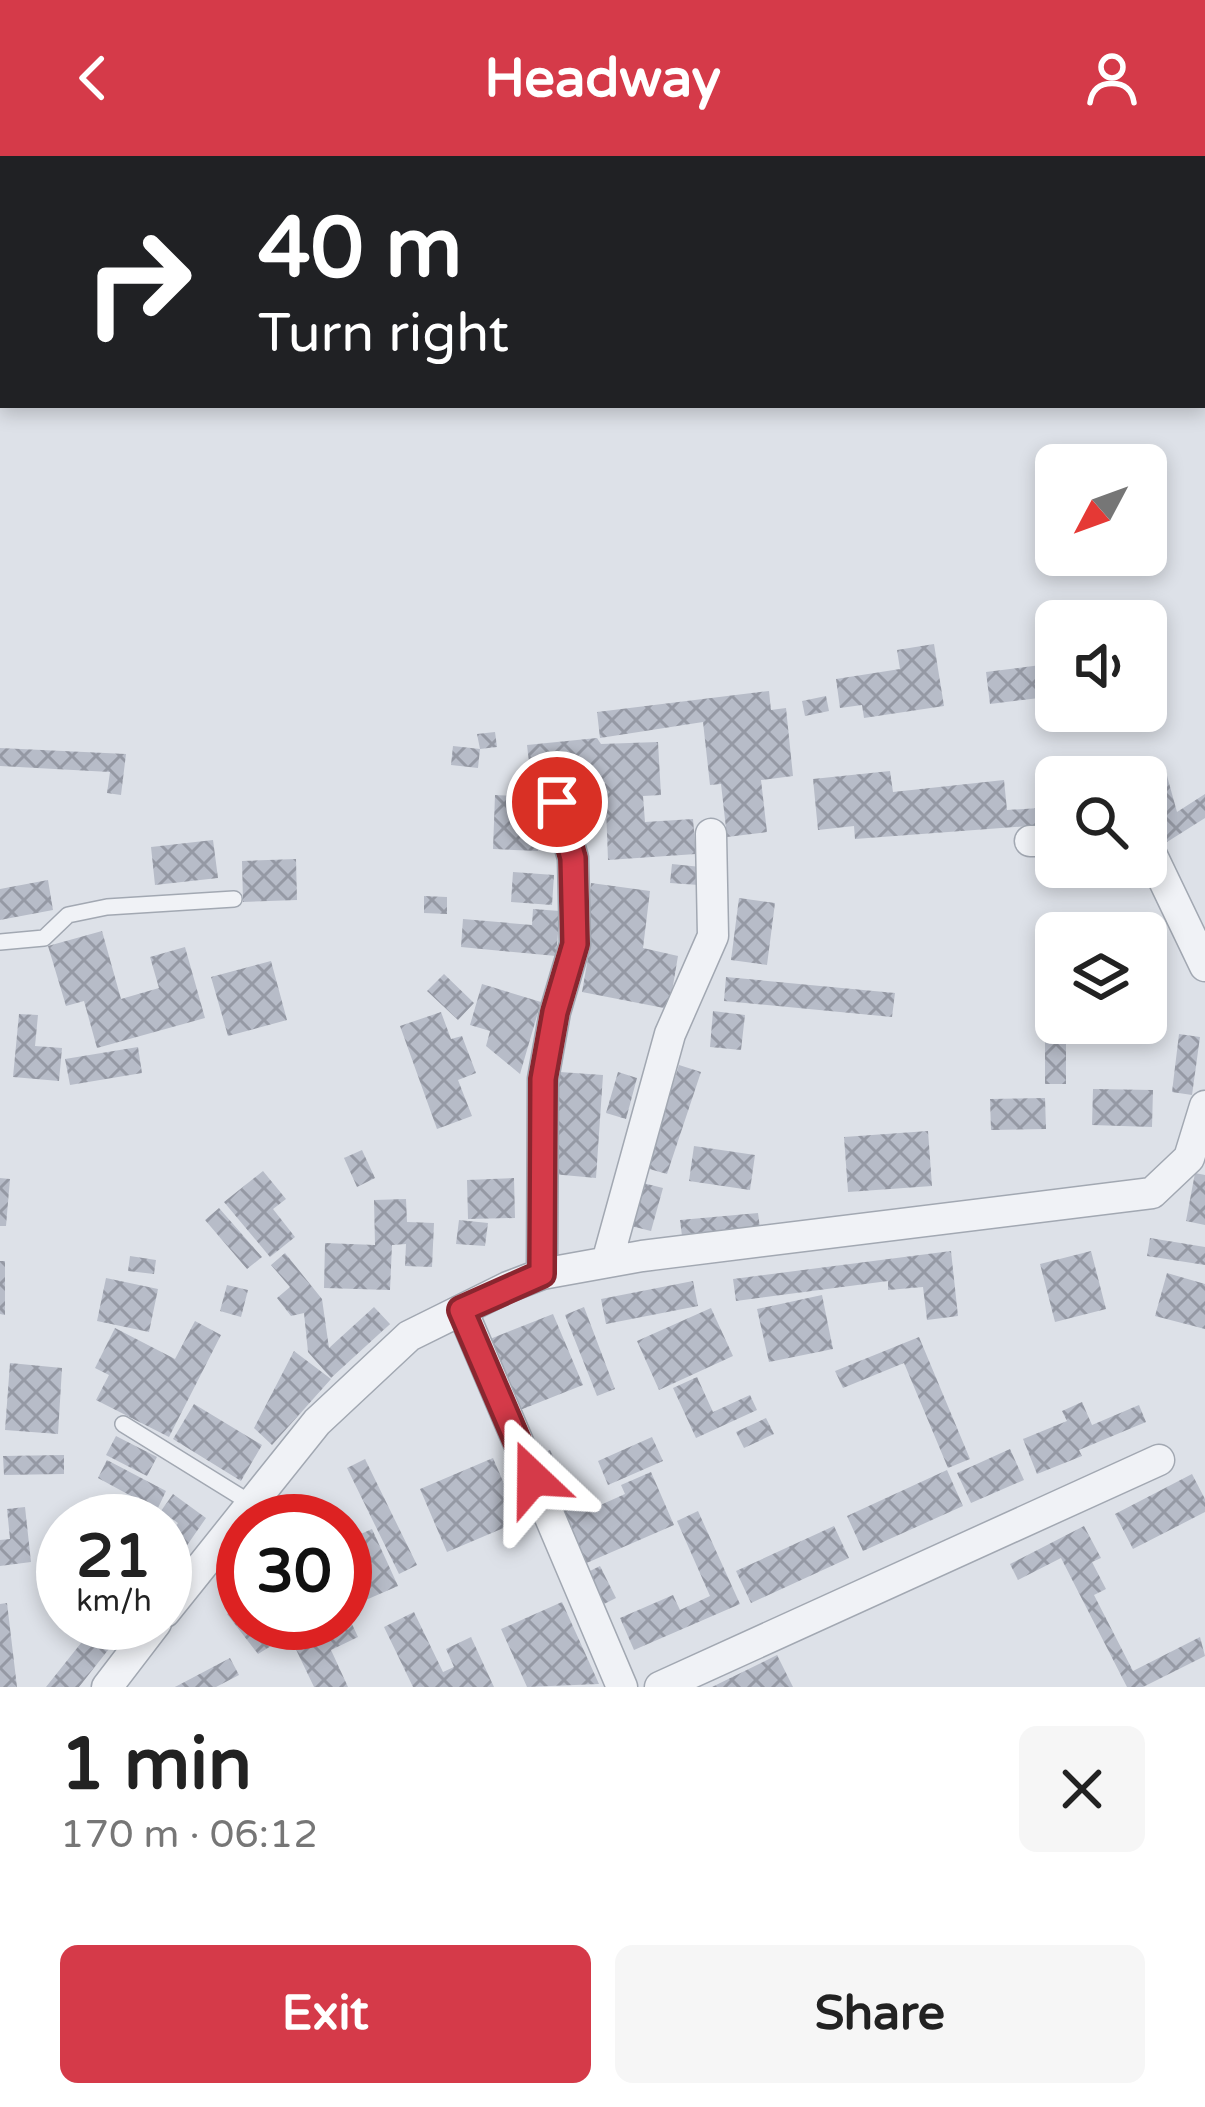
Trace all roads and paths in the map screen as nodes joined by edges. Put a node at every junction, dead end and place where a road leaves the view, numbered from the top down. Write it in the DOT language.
graph roads {
  1 [pos="557,802"];
  2 [pos="711,834"];
  3 [pos="1167,887"];
  4 [pos="234,898"];
  5 [pos="0,942"];
  6 [pos="1205,966"];
  7 [pos="1205,1106"];
  8 [pos="607,1262"];
  9 [pos="542,1274"];
  10 [pos="461,1310"];
  11 [pos="123,1424"];
  12 [pos="1160,1460"];
  13 [pos="236,1494"];
  14 [pos="256,1494"];
  15 [pos="216,1545"];
  16 [pos="192,1577"];
  17 [pos="135,1650"];
  18 [pos="106,1687"];
  19 [pos="622,1687"];
  20 [pos="660,1687"];
  1 -- 9 [label="street"];
  2 -- 8 [label="street"];
  3 -- 6 [label="street"];
  4 -- 5 [label="lane"];
  7 -- 8 [label="street"];
  8 -- 9 [label="street"];
  9 -- 10 [label="street"];
  10 -- 14 [label="street"];
  10 -- 19 [label="street"];
  11 -- 13 [label="lane"];
  12 -- 20 [label="street"];
  15 -- 16 [label="street"];
  17 -- 18 [label="street"];
}
